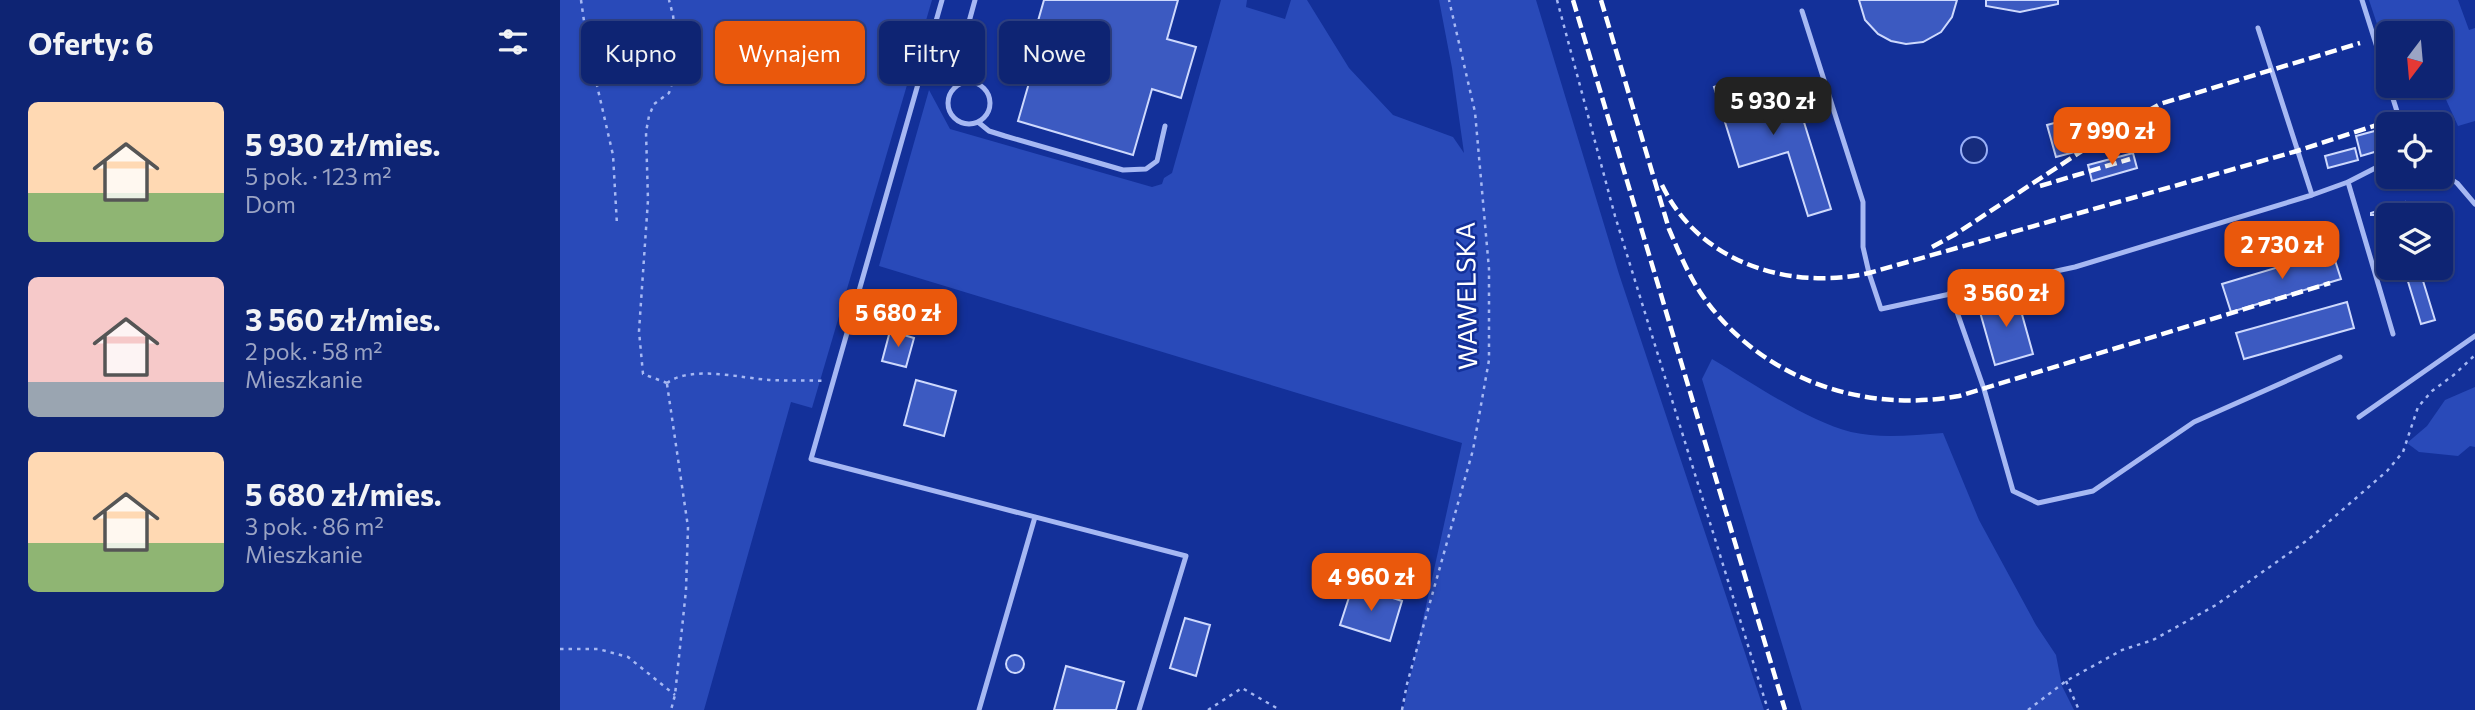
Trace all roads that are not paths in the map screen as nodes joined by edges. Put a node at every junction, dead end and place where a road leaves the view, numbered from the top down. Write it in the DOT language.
graph roads {
  1 [pos="942,0"];
  2 [pos="975,0"];
  3 [pos="2362,0"];
  4 [pos="1802,11"];
  5 [pos="969,21"];
  6 [pos="2258,28"];
  7 [pos="2376,44"];
  8 [pos="962,84"];
  9 [pos="971,84"];
  10 [pos="978,122"];
  11 [pos="1165,126"];
  12 [pos="2376,168"];
  13 [pos="2453,180"];
  14 [pos="2348,182"];
  15 [pos="2312,195"];
  16 [pos="2475,204"];
  17 [pos="1950,292"];
  18 [pos="2393,334"];
  19 [pos="2475,336"];
  20 [pos="2340,357"];
  21 [pos="2359,417"];
  22 [pos="1035,517"];
  23 [pos="979,710"];
  24 [pos="1139,710"];
  1 -- 22 [label="lane"];
  2 -- 5 [label="lane"];
  3 -- 7 [label="lane"];
  4 -- 17 [label="lane"];
  6 -- 15 [label="lane"];
  8 -- 10 [label="lane"];
  9 -- 10 [label="lane"];
  10 -- 11 [label="lane"];
  12 -- 14 [label="lane"];
  13 -- 16 [label="lane"];
  14 -- 15 [label="lane"];
  14 -- 18 [label="lane"];
  15 -- 17 [label="lane"];
  17 -- 20 [label="lane"];
  19 -- 21 [label="lane"];
  22 -- 23 [label="lane"];
  22 -- 24 [label="lane"];
}
